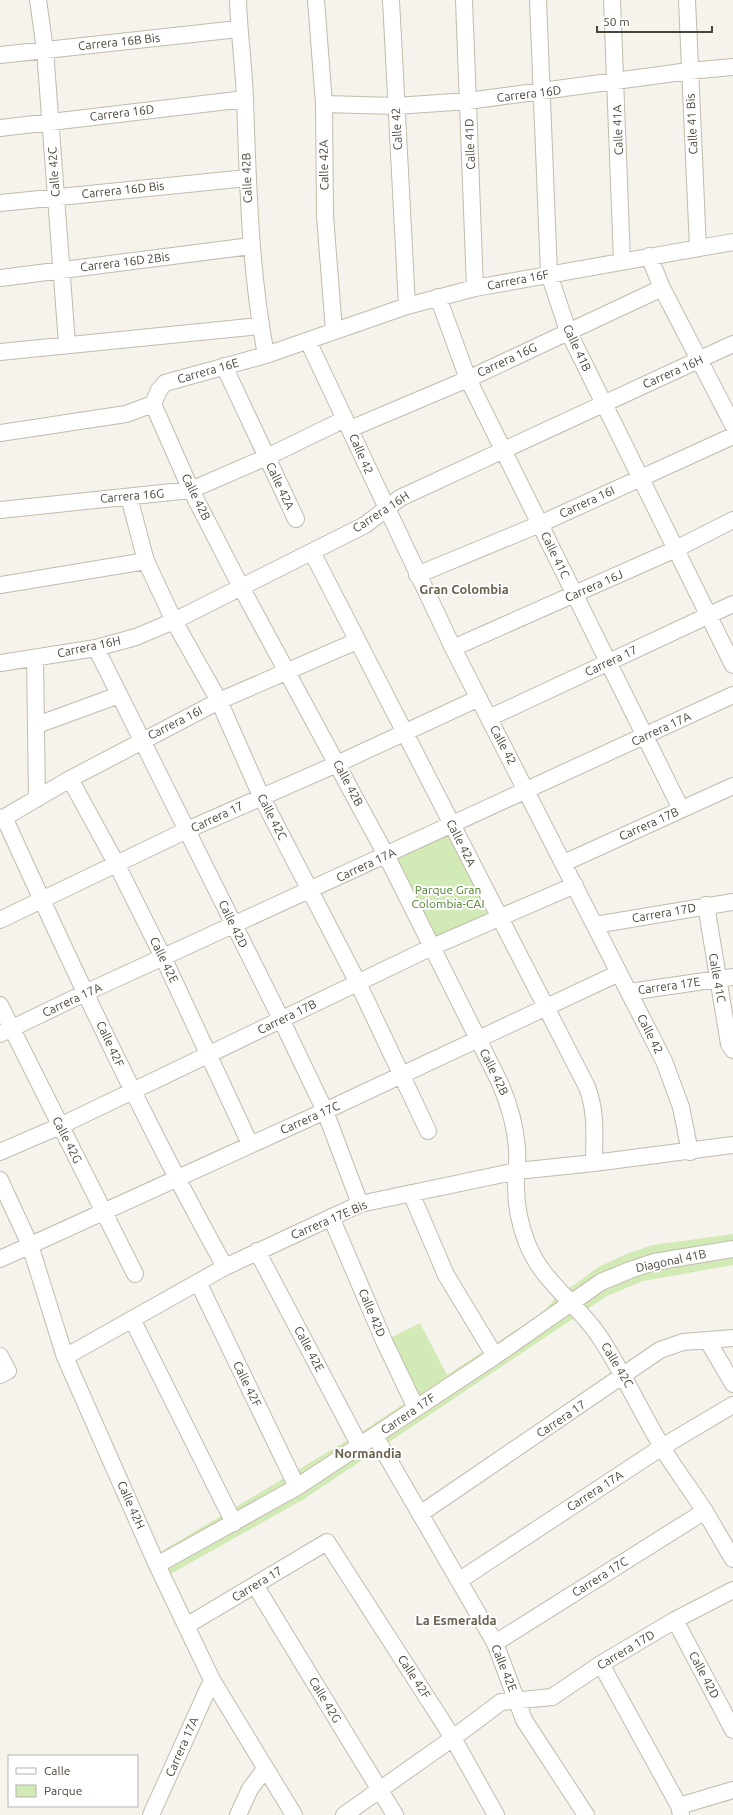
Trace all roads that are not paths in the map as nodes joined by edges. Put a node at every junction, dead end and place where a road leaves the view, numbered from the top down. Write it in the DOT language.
graph roads {
  1 [pos="38,0"];
  2 [pos="238,0"];
  3 [pos="316,0"];
  4 [pos="391,0"];
  5 [pos="464,0"];
  6 [pos="538,0"];
  7 [pos="612,0"];
  8 [pos="687,0"];
  9 [pos="238,29"];
  10 [pos="44,50"];
  11 [pos="0,55"];
  12 [pos="733,68"];
  13 [pos="689,71"];
  14 [pos="616,82"];
  15 [pos="542,92"];
  16 [pos="245,99"];
  17 [pos="468,101"];
  18 [pos="324,104"];
  19 [pos="396,106"];
  20 [pos="50,121"];
  21 [pos="0,128"];
  22 [pos="247,178"];
  23 [pos="56,197"];
  24 [pos="0,203"];
  25 [pos="733,242"];
  26 [pos="251,246"];
  27 [pos="698,248"];
  28 [pos="648,256"];
  29 [pos="622,261"];
  30 [pos="61,269"];
  31 [pos="549,274"];
  32 [pos="0,278"];
  33 [pos="475,288"];
  34 [pos="662,288"];
  35 [pos="438,297"];
  36 [pos="407,306"];
  37 [pos="260,326"];
  38 [pos="334,331"];
  39 [pos="568,332"];
  40 [pos="308,341"];
  41 [pos="67,344"];
  42 [pos="733,344"];
  43 [pos="0,352"];
  44 [pos="266,356"];
  45 [pos="700,360"];
  46 [pos="224,366"];
  47 [pos="468,379"];
  48 [pos="603,402"];
  49 [pos="153,404"];
  50 [pos="348,424"];
  51 [pos="733,425"];
  52 [pos="0,433"];
  53 [pos="733,436"];
  54 [pos="502,451"];
  55 [pos="267,457"];
  56 [pos="640,478"];
  57 [pos="191,490"];
  58 [pos="129,497"];
  59 [pos="385,507"];
  60 [pos="0,510"];
  61 [pos="296,519"];
  62 [pos="733,520"];
  63 [pos="540,524"];
  64 [pos="676,550"];
  65 [pos="312,552"];
  66 [pos="146,561"];
  67 [pos="417,575"];
  68 [pos="0,585"];
  69 [pos="241,587"];
  70 [pos="574,596"];
  71 [pos="733,604"];
  72 [pos="708,614"];
  73 [pos="174,621"];
  74 [pos="357,641"];
  75 [pos="96,648"];
  76 [pos="453,648"];
  77 [pos="35,658"];
  78 [pos="609,662"];
  79 [pos="0,663"];
  80 [pos="733,666"];
  81 [pos="286,671"];
  82 [pos="733,695"];
  83 [pos="119,696"];
  84 [pos="479,698"];
  85 [pos="219,701"];
  86 [pos="489,718"];
  87 [pos="37,725"];
  88 [pos="405,733"];
  89 [pos="644,737"];
  90 [pos="143,740"];
  91 [pos="337,764"];
  92 [pos="70,779"];
  93 [pos="733,786"];
  94 [pos="527,791"];
  95 [pos="261,796"];
  96 [pos="37,799"];
  97 [pos="681,810"];
  98 [pos="2,818"];
  99 [pos="452,825"];
  100 [pos="187,830"];
  101 [pos="386,855"];
  102 [pos="564,862"];
  103 [pos="117,864"];
  104 [pos="575,885"];
  105 [pos="309,891"];
  106 [pos="42,900"];
  107 [pos="733,902"];
  108 [pos="706,905"];
  109 [pos="499,918"];
  110 [pos="0,920"];
  111 [pos="234,925"];
  112 [pos="595,925"];
  113 [pos="432,947"];
  114 [pos="163,957"];
  115 [pos="619,973"];
  116 [pos="733,977"];
  117 [pos="717,980"];
  118 [pos="358,983"];
  119 [pos="630,992"];
  120 [pos="85,993"];
  121 [pos="0,1005"];
  122 [pos="546,1006"];
  123 [pos="281,1019"];
  124 [pos="5,1032"];
  125 [pos="477,1038"];
  126 [pos="733,1050"];
  127 [pos="208,1055"];
  128 [pos="402,1074"];
  129 [pos="132,1092"];
  130 [pos="325,1112"];
  131 [pos="60,1126"];
  132 [pos="428,1131"];
  133 [pos="250,1144"];
  134 [pos="733,1145"];
  135 [pos="0,1152"];
  136 [pos="690,1152"];
  137 [pos="594,1163"];
  138 [pos="517,1171"];
  139 [pos="176,1179"];
  140 [pos="0,1180"];
  141 [pos="412,1193"];
  142 [pos="360,1204"];
  143 [pos="104,1213"];
  144 [pos="331,1217"];
  145 [pos="30,1245"];
  146 [pos="733,1249"];
  147 [pos="257,1251"];
  148 [pos="0,1259"];
  149 [pos="225,1268"];
  150 [pos="135,1274"];
  151 [pos="198,1282"];
  152 [pos="571,1304"];
  153 [pos="132,1319"];
  154 [pos="733,1338"];
  155 [pos="708,1341"];
  156 [pos="0,1356"];
  157 [pos="495,1356"];
  158 [pos="65,1357"];
  159 [pos="4,1373"];
  160 [pos="624,1376"];
  161 [pos="733,1384"];
  162 [pos="733,1405"];
  163 [pos="416,1408"];
  164 [pos="375,1436"];
  165 [pos="360,1446"];
  166 [pos="662,1447"];
  167 [pos="297,1487"];
  168 [pos="705,1511"];
  169 [pos="420,1514"];
  170 [pos="234,1523"];
  171 [pos="327,1542"];
  172 [pos="733,1559"];
  173 [pos="157,1565"];
  174 [pos="460,1580"];
  175 [pos="255,1585"];
  176 [pos="733,1590"];
  177 [pos="675,1620"];
  178 [pos="186,1626"];
  179 [pos="495,1643"];
  180 [pos="602,1664"];
  181 [pos="212,1680"];
  182 [pos="517,1700"];
  183 [pos="733,1730"];
  184 [pos="453,1738"];
  185 [pos="264,1769"];
  186 [pos="380,1789"];
  187 [pos="733,1790"];
  188 [pos="680,1811"];
  189 [pos="151,1815"];
  190 [pos="238,1815"];
  191 [pos="294,1815"];
  192 [pos="344,1815"];
  193 [pos="395,1815"];
  194 [pos="496,1815"];
  195 [pos="586,1815"];
  1 -- 10 [label="street, Calle 42C"];
  2 -- 9 [label="street, Calle 42B"];
  3 -- 18 [label="street, Calle 42A"];
  4 -- 19 [label="street, Calle 42"];
  5 -- 17 [label="street, Calle 41D"];
  6 -- 15 [label="street, Calle 41B"];
  7 -- 14 [label="street, Calle 41A"];
  8 -- 13 [label="street, Calle 41 Bis"];
  9 -- 10 [label="street, Carrera 16B Bis"];
  9 -- 16 [label="street, Calle 42B"];
  10 -- 11 [label="street, Carrera 16B Bis"];
  10 -- 20 [label="street, Calle 42C"];
  12 -- 13 [label="street, Carrera 16D"];
  13 -- 14 [label="street, Carrera 16D"];
  13 -- 27 [label="street, Calle 41 Bis"];
  14 -- 15 [label="street, Carrera 16D"];
  14 -- 29 [label="street, Calle 41A"];
  15 -- 17 [label="street, Carrera 16D"];
  15 -- 31 [label="street, Calle 41B"];
  16 -- 20 [label="street, Carrera 16D"];
  16 -- 22 [label="street, Calle 42B"];
  17 -- 19 [label="street, Carrera 16D"];
  17 -- 33 [label="street, Calle 41D"];
  18 -- 19 [label="street, Carrera 16D"];
  18 -- 38 [label="street, Calle 42A"];
  19 -- 36 [label="street, Calle 42"];
  20 -- 21 [label="street, Carrera 16D"];
  20 -- 23 [label="street, Calle 42C"];
  22 -- 23 [label="street, Carrera 16D Bis"];
  22 -- 26 [label="street, Calle 42B"];
  23 -- 24 [label="street, Carrera 16D Bis"];
  23 -- 30 [label="street, Calle 42C"];
  25 -- 27 [label="street, Carrera 16F"];
  26 -- 30 [label="street, Carrera 16D 2Bis"];
  26 -- 37 [label="street, Calle 42B"];
  27 -- 28 [label="street, Carrera 16F"];
  28 -- 29 [label="street, Carrera 16F"];
  28 -- 34 [label="street"];
  29 -- 31 [label="street, Carrera 16F"];
  30 -- 32 [label="street, Carrera 16D 2Bis"];
  30 -- 41 [label="street, Calle 42C"];
  31 -- 33 [label="street, Carrera 16F"];
  31 -- 39 [label="street, Calle 41B"];
  33 -- 35 [label="street, Carrera 16F"];
  34 -- 39 [label="street, Carrera 16G"];
  34 -- 45 [label="street"];
  35 -- 36 [label="street, Carrera 16F"];
  35 -- 47 [label="street, Calle 41C"];
  36 -- 38 [label="street, Carrera 16F"];
  37 -- 41 [label="street"];
  37 -- 44 [label="street, Calle 42B"];
  38 -- 40 [label="street, Carrera 16F"];
  39 -- 47 [label="street, Carrera 16G"];
  39 -- 48 [label="street, Calle 41B"];
  40 -- 44 [label="street, Carrera 16E"];
  40 -- 50 [label="street, Calle 42"];
  41 -- 43 [label="street"];
  42 -- 45 [label="street, Carrera 16H"];
  44 -- 46 [label="street, Carrera 16E"];
  45 -- 48 [label="street, Carrera 16H"];
  45 -- 51 [label="street"];
  46 -- 49 [label="street, Carrera 16E"];
  46 -- 55 [label="street, Calle 42A"];
  47 -- 50 [label="street, Carrera 16G"];
  47 -- 54 [label="street, Calle 41C"];
  48 -- 54 [label="street, Carrera 16H"];
  48 -- 56 [label="street, Calle 41B"];
  49 -- 52 [label="street"];
  49 -- 57 [label="street, Calle 42B"];
  50 -- 55 [label="street, Carrera 16G"];
  50 -- 59 [label="street, Calle 42"];
  53 -- 56 [label="street, Carrera 16I"];
  54 -- 59 [label="street, Carrera 16H"];
  54 -- 63 [label="street, Calle 41C"];
  55 -- 57 [label="street, Carrera 16G"];
  55 -- 61 [label="street, Calle 42A"];
  56 -- 63 [label="street, Carrera 16I"];
  56 -- 64 [label="street, Calle 41B"];
  57 -- 58 [label="street, Carrera 16G"];
  57 -- 69 [label="street, Calle 42B"];
  58 -- 60 [label="street, Carrera 16G"];
  58 -- 66 [label="street, Calle 42C"];
  59 -- 65 [label="street, Carrera 16H"];
  59 -- 67 [label="street, Calle 42"];
  62 -- 64 [label="street, Carrera 16J"];
  63 -- 67 [label="street, Carrera 16I"];
  63 -- 70 [label="street, Calle 41C"];
  64 -- 70 [label="street, Carrera 16J"];
  64 -- 72 [label="street, Calle 41B"];
  65 -- 69 [label="street, Carrera 16H"];
  65 -- 74 [label="street, Calle 42A"];
  66 -- 68 [label="street"];
  66 -- 73 [label="street, Calle 42C"];
  67 -- 76 [label="street, Calle 42"];
  69 -- 73 [label="street, Carrera 16H"];
  69 -- 81 [label="street, Calle 42B"];
  70 -- 76 [label="street, Carrera 16J"];
  70 -- 78 [label="street, Calle 41C"];
  71 -- 72 [label="street, Carrera 17"];
  72 -- 78 [label="street, Carrera 17"];
  72 -- 80 [label="street, Calle 41B"];
  73 -- 75 [label="street, Carrera 16H"];
  73 -- 85 [label="street, Calle 42C"];
  74 -- 81 [label="street, Carrera 16I"];
  74 -- 88 [label="street, Calle 42A"];
  75 -- 77 [label="street, Carrera 16H"];
  75 -- 83 [label="street, Calle 42D"];
  76 -- 84 [label="street, Calle 42"];
  77 -- 79 [label="street, Carrera 16H"];
  77 -- 87 [label="street"];
  78 -- 86 [label="street, Carrera 17"];
  78 -- 89 [label="street, Calle 41C"];
  81 -- 85 [label="street, Carrera 16I"];
  81 -- 91 [label="street, Calle 42B"];
  82 -- 89 [label="street, Carrera 17A"];
  83 -- 87 [label="street"];
  83 -- 90 [label="street, Calle 42D"];
  84 -- 86 [label="street, Calle 42"];
  84 -- 88 [label="street, Carrera 17"];
  85 -- 90 [label="street, Carrera 16I"];
  85 -- 95 [label="street, Calle 42C"];
  86 -- 94 [label="street, Calle 42"];
  87 -- 96 [label="street"];
  88 -- 91 [label="street, Carrera 17"];
  88 -- 99 [label="street, Calle 42A"];
  89 -- 94 [label="street, Carrera 17A"];
  89 -- 97 [label="street, Calle 41C"];
  90 -- 92 [label="street, Carrera 16I"];
  90 -- 100 [label="street, Calle 42D"];
  91 -- 95 [label="street, Carrera 17"];
  91 -- 101 [label="street, Calle 42B"];
  92 -- 96 [label="street, Carrera 16I"];
  92 -- 103 [label="street, Calle 42E"];
  93 -- 97 [label="street, Carrera 17B"];
  94 -- 99 [label="street, Carrera 17A"];
  94 -- 102 [label="street, Calle 42"];
  95 -- 100 [label="street, Carrera 17"];
  95 -- 105 [label="street, Calle 42C"];
  96 -- 98 [label="street, Carrera 16I"];
  97 -- 102 [label="street, Carrera 17B"];
  98 -- 106 [label="street, Calle 42F"];
  99 -- 101 [label="street, Carrera 17A"];
  99 -- 109 [label="street, Calle 42A"];
  100 -- 103 [label="street, Carrera 17"];
  100 -- 111 [label="street, Calle 42D"];
  101 -- 105 [label="street, Carrera 17A"];
  101 -- 113 [label="street, Calle 42B"];
  102 -- 104 [label="street, Calle 42"];
  103 -- 106 [label="street, Carrera 17"];
  103 -- 114 [label="street, Calle 42E"];
  104 -- 109 [label="street, Carrera 17B"];
  104 -- 112 [label="street, Calle 42"];
  105 -- 111 [label="street, Carrera 17A"];
  105 -- 118 [label="street, Calle 42C"];
  106 -- 110 [label="street, Carrera 17"];
  106 -- 120 [label="street, Calle 42F"];
  107 -- 108 [label="street, Carrera 17D"];
  108 -- 112 [label="street, Carrera 17D"];
  108 -- 117 [label="street, Calle 41C"];
  109 -- 113 [label="street, Carrera 17B"];
  109 -- 122 [label="street, Calle 42A"];
  111 -- 114 [label="street, Carrera 17A"];
  111 -- 123 [label="street, Calle 42D"];
  112 -- 115 [label="street, Calle 42"];
  113 -- 118 [label="street, Carrera 17B"];
  113 -- 125 [label="street, Calle 42B"];
  114 -- 120 [label="street, Carrera 17A"];
  114 -- 127 [label="street, Calle 42E"];
  115 -- 119 [label="street, Calle 42"];
  115 -- 122 [label="street, Carrera 17C"];
  116 -- 117 [label="street, Carrera 17E"];
  117 -- 119 [label="street, Carrera 17E"];
  117 -- 126 [label="street, Calle 41C"];
  118 -- 123 [label="street, Carrera 17B"];
  118 -- 128 [label="street, Calle 42C"];
  119 -- 136 [label="street, Calle 42"];
  120 -- 124 [label="street, Carrera 17A"];
  120 -- 129 [label="street, Calle 42F"];
  121 -- 124 [label="street, Calle 42G"];
  122 -- 125 [label="street, Carrera 17C"];
  122 -- 137 [label="street, Calle 42A"];
  123 -- 127 [label="street, Carrera 17B"];
  123 -- 130 [label="street, Calle 42D"];
  124 -- 131 [label="street, Calle 42G"];
  125 -- 128 [label="street, Carrera 17C"];
  125 -- 138 [label="street, Calle 42B"];
  127 -- 129 [label="street, Carrera 17B"];
  127 -- 133 [label="street, Calle 42E"];
  128 -- 130 [label="street, Carrera 17C"];
  128 -- 132 [label="street, Calle 42C"];
  129 -- 131 [label="street, Carrera 17B"];
  129 -- 139 [label="street, Calle 42F"];
  130 -- 133 [label="street, Carrera 17C"];
  130 -- 142 [label="street, Calle 42D"];
  131 -- 135 [label="street, Carrera 17B"];
  131 -- 143 [label="street, Calle 42G"];
  133 -- 139 [label="street, Carrera 17C"];
  134 -- 136 [label="street, Carrera 17E Bis"];
  136 -- 137 [label="street, Carrera 17E Bis"];
  137 -- 138 [label="street, Carrera 17E Bis"];
  138 -- 141 [label="street, Carrera 17E Bis"];
  138 -- 152 [label="street, Calle 42C"];
  139 -- 143 [label="street, Carrera 17C"];
  139 -- 149 [label="street, Calle 42F"];
  140 -- 145 [label="street, Calle 42H"];
  141 -- 142 [label="street, Carrera 17E Bis"];
  141 -- 157 [label="street"];
  142 -- 144 [label="street, Carrera 17E Bis"];
  143 -- 145 [label="street, Carrera 17C"];
  143 -- 150 [label="street, Calle 42G"];
  144 -- 147 [label="street, Carrera 17E Bis"];
  144 -- 163 [label="street, Calle 42D"];
  145 -- 148 [label="street, Carrera 17C"];
  145 -- 158 [label="street, Calle 42H"];
  146 -- 152 [label="street, Diagonal 41B"];
  147 -- 149 [label="street, Carrera 17E Bis"];
  147 -- 165 [label="street, Calle 42E"];
  149 -- 151 [label="street, Carrera 17E Bis"];
  151 -- 153 [label="street, Carrera 17E Bis"];
  151 -- 167 [label="street, Calle 42F"];
  152 -- 157 [label="street, Carrera 17F"];
  152 -- 160 [label="street, Calle 42C"];
  153 -- 158 [label="street, Carrera 17E Bis"];
  153 -- 170 [label="street"];
  154 -- 155 [label="street, Carrera 17"];
  155 -- 160 [label="street, Carrera 17"];
  155 -- 161 [label="street"];
  156 -- 159 [label="street"];
  157 -- 163 [label="street, Carrera 17F"];
  158 -- 173 [label="street, Calle 42H"];
  160 -- 166 [label="street, Calle 42C"];
  160 -- 169 [label="street, Carrera 17"];
  162 -- 166 [label="street, Carrera 17A"];
  163 -- 164 [label="street, Carrera 17F"];
  164 -- 165 [label="street, Carrera 17F"];
  164 -- 169 [label="street, Calle 42E"];
  165 -- 167 [label="street, Carrera 17F"];
  166 -- 168 [label="street, Calle 42C"];
  166 -- 174 [label="street, Carrera 17A"];
  167 -- 170 [label="street, Carrera 17F"];
  168 -- 172 [label="street, Calle 42C"];
  168 -- 179 [label="street, Carrera 17C"];
  169 -- 174 [label="street, Calle 42E"];
  170 -- 173 [label="street, Carrera 17F"];
  171 -- 175 [label="street, Carrera 17"];
  171 -- 184 [label="street, Calle 42F"];
  173 -- 178 [label="street, Calle 42H"];
  174 -- 179 [label="street, Calle 42E"];
  175 -- 178 [label="street, Carrera 17"];
  175 -- 186 [label="street, Calle 42G"];
  176 -- 177 [label="street, Carrera 17D"];
  177 -- 180 [label="street, Carrera 17D"];
  177 -- 183 [label="street, Calle 42D"];
  178 -- 181 [label="street, Calle 42H"];
  179 -- 182 [label="street, Calle 42E"];
  180 -- 182 [label="street, Carrera 17D"];
  180 -- 188 [label="street"];
  181 -- 185 [label="street, Calle 42H"];
  181 -- 189 [label="street, Carrera 17A"];
  182 -- 184 [label="street"];
  182 -- 195 [label="street, Calle 42E"];
  184 -- 186 [label="street"];
  184 -- 194 [label="street, Calle 42F"];
  185 -- 190 [label="street"];
  185 -- 191 [label="street, Calle 42H"];
  186 -- 192 [label="street"];
  186 -- 193 [label="street, Calle 42G"];
  187 -- 188 [label="street"];
}
